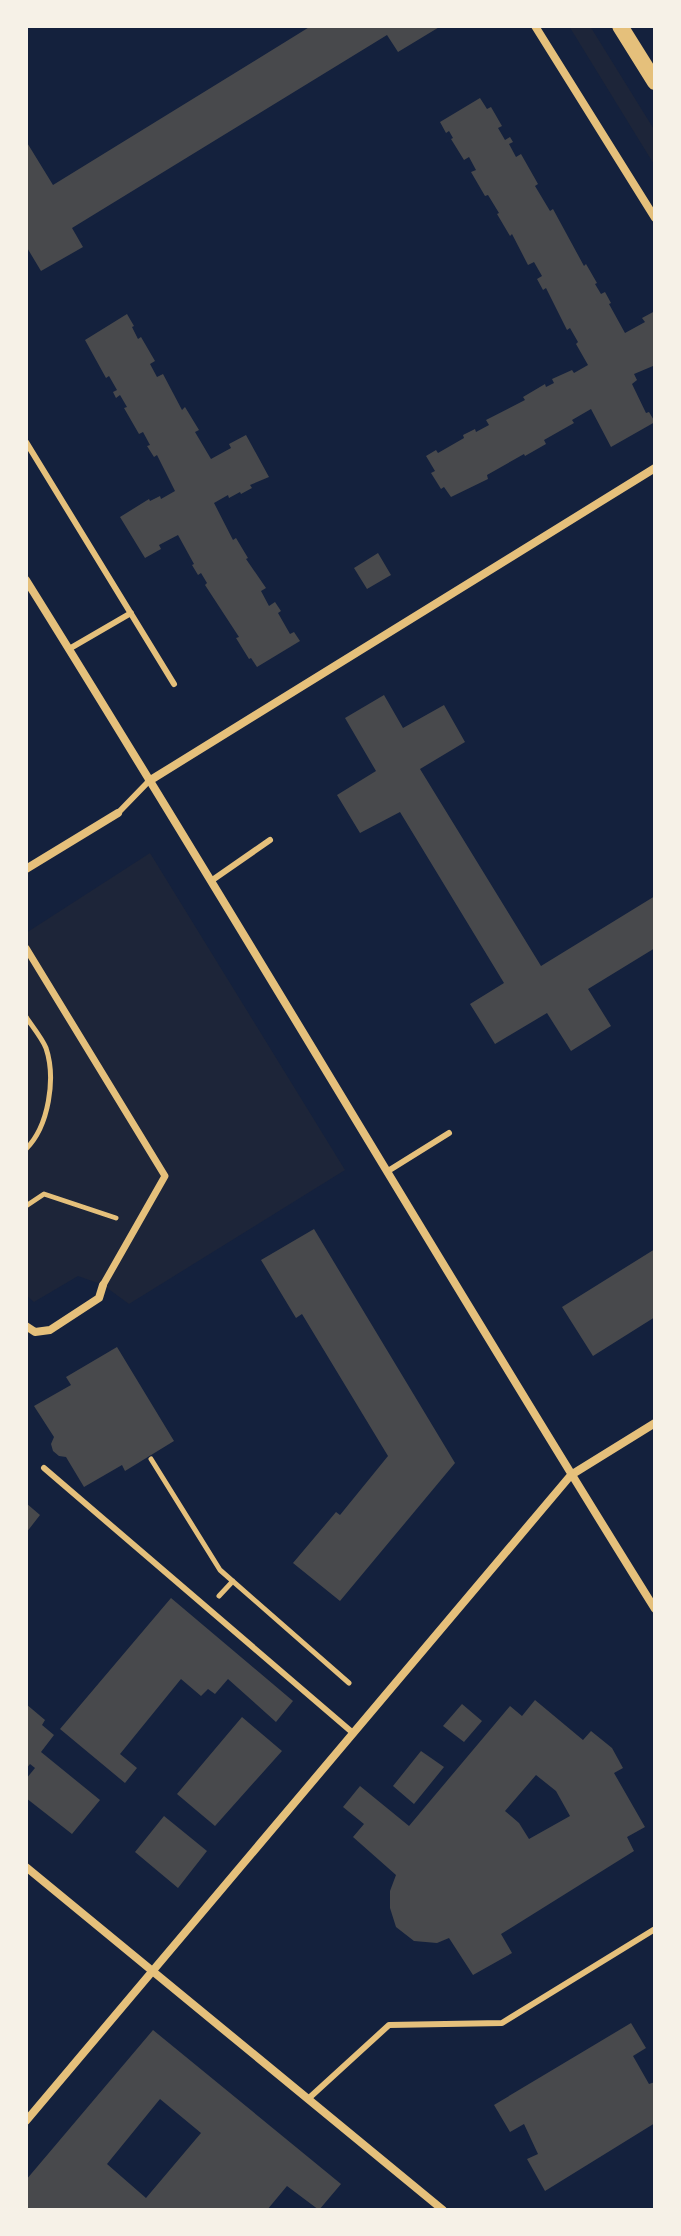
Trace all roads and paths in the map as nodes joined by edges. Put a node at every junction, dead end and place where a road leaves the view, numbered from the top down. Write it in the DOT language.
graph roads {
  1 [pos="535,26"];
  2 [pos="620,26"];
  3 [pos="655,82"];
  4 [pos="655,218"];
  5 [pos="26,442"];
  6 [pos="655,468"];
  7 [pos="26,580"];
  8 [pos="131,613"];
  9 [pos="69,649"];
  10 [pos="174,684"];
  11 [pos="149,781"];
  12 [pos="118,813"];
  13 [pos="270,840"];
  14 [pos="26,869"];
  15 [pos="211,881"];
  16 [pos="26,948"];
  17 [pos="26,1017"];
  18 [pos="449,1133"];
  19 [pos="26,1149"];
  20 [pos="388,1171"];
  21 [pos="26,1206"];
  22 [pos="116,1218"];
  23 [pos="103,1285"];
  24 [pos="26,1326"];
  25 [pos="655,1423"];
  26 [pos="151,1459"];
  27 [pos="44,1468"];
  28 [pos="571,1475"];
  29 [pos="655,1609"];
  30 [pos="349,1683"];
  31 [pos="353,1733"];
  32 [pos="26,1867"];
  33 [pos="655,1929"];
  34 [pos="152,1971"];
  35 [pos="308,2099"];
  36 [pos="26,2121"];
  37 [pos="443,2210"];
  1 -- 4 [label="street"];
  2 -- 3 [label="main road"];
  5 -- 8 [label="lane"];
  6 -- 11 [label="street"];
  7 -- 9 [label="street"];
  8 -- 9 [label="lane"];
  8 -- 10 [label="lane"];
  9 -- 11 [label="street"];
  11 -- 12 [label="lane"];
  11 -- 15 [label="street"];
  12 -- 14 [label="street"];
  13 -- 15 [label="lane"];
  15 -- 20 [label="street"];
  16 -- 23 [label="street"];
  17 -- 19 [label="path"];
  18 -- 20 [label="lane"];
  20 -- 28 [label="street"];
  21 -- 22 [label="path"];
  23 -- 24 [label="street"];
  25 -- 28 [label="street"];
  26 -- 30 [label="path"];
  27 -- 31 [label="lane"];
  28 -- 29 [label="street"];
  28 -- 31 [label="street"];
  31 -- 34 [label="street"];
  32 -- 34 [label="street"];
  33 -- 35 [label="lane"];
  34 -- 35 [label="street"];
  34 -- 36 [label="street"];
  35 -- 37 [label="street"];
}
